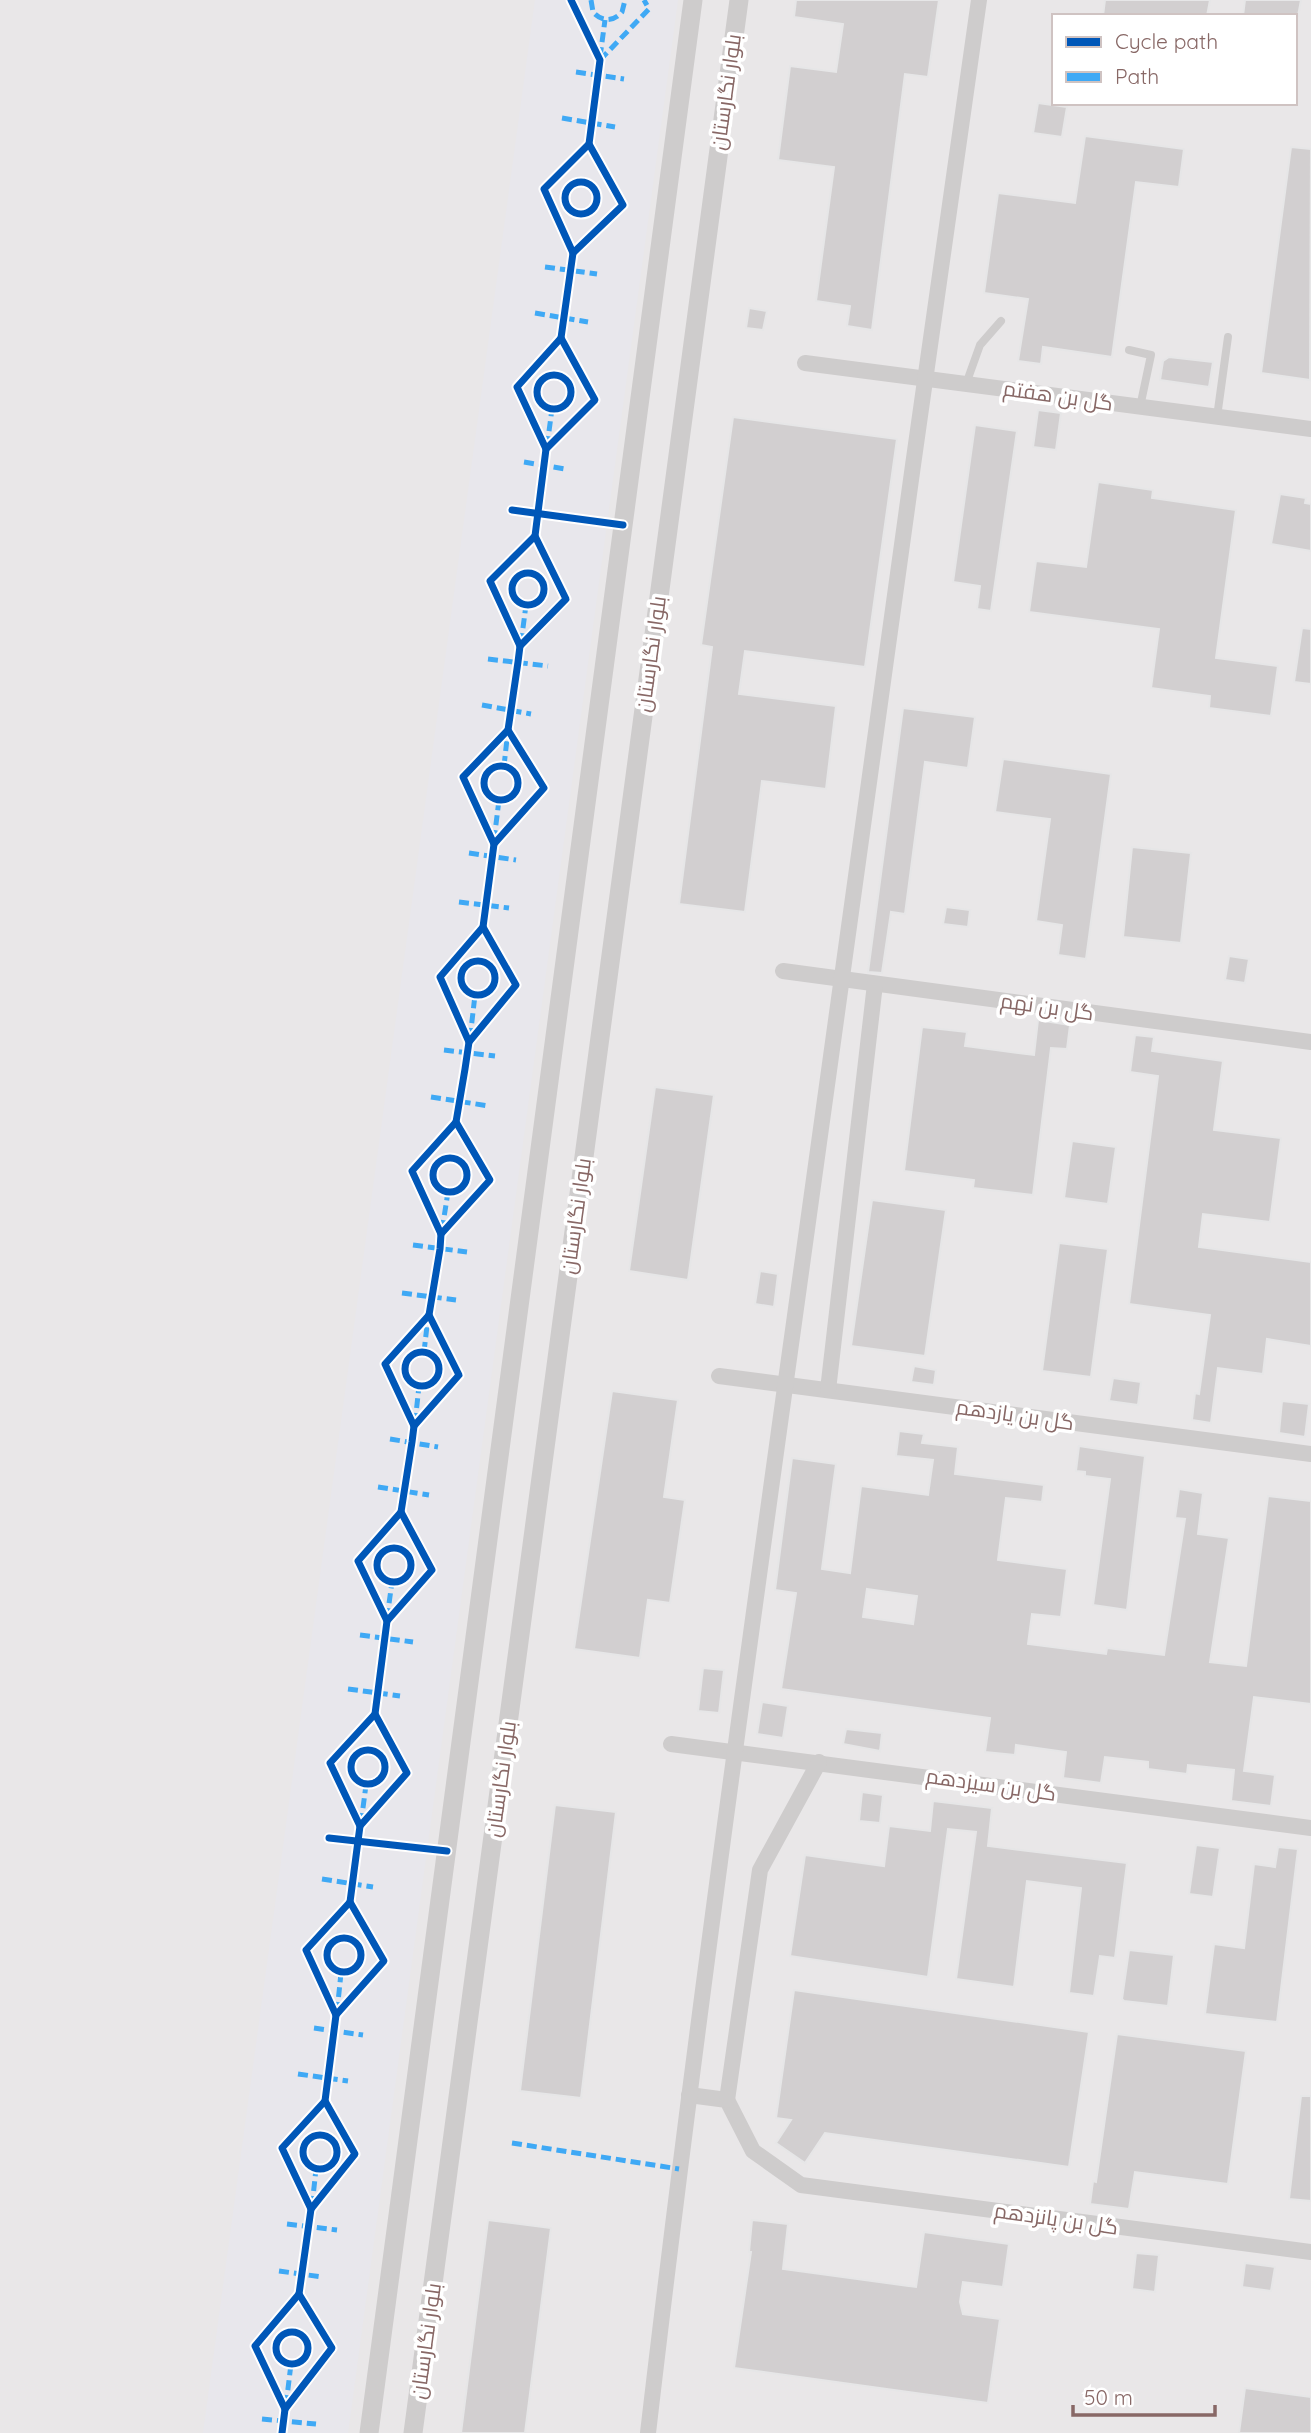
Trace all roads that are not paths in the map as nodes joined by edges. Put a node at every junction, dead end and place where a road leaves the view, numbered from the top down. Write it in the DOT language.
graph roads {
  1 [pos="693,0"];
  2 [pos="739,0"];
  3 [pos="979,0"];
  4 [pos="1001,321"];
  5 [pos="1228,337"];
  6 [pos="1129,350"];
  7 [pos="805,363"];
  8 [pos="925,378"];
  9 [pos="966,384"];
  10 [pos="1140,407"];
  11 [pos="1217,417"];
  12 [pos="1311,429"];
  13 [pos="783,971"];
  14 [pos="842,980"];
  15 [pos="875,984"];
  16 [pos="1311,1042"];
  17 [pos="719,1376"];
  18 [pos="786,1384"];
  19 [pos="828,1390"];
  20 [pos="1311,1454"];
  21 [pos="671,1744"];
  22 [pos="736,1752"];
  23 [pos="819,1762"];
  24 [pos="1311,1828"];
  25 [pos="689,2095"];
  26 [pos="727,2100"];
  27 [pos="1311,2252"];
  28 [pos="369,2433"];
  29 [pos="414,2433"];
  30 [pos="648,2433"];
  1 -- 28 [label="street, بلوار نگارستان"];
  2 -- 29 [label="street, بلوار نگارستان"];
  3 -- 8 [label="street"];
  4 -- 9 [label="lane"];
  5 -- 11 [label="lane"];
  6 -- 10 [label="lane"];
  7 -- 8 [label="street, گل بن هفتم"];
  8 -- 9 [label="street, گل بن هفتم"];
  8 -- 14 [label="street"];
  9 -- 10 [label="street, گل بن هفتم"];
  10 -- 11 [label="street, گل بن هفتم"];
  11 -- 12 [label="street, گل بن هفتم"];
  13 -- 14 [label="street, گل بن نهم"];
  14 -- 15 [label="street, گل بن نهم"];
  14 -- 18 [label="street"];
  15 -- 16 [label="street, گل بن نهم"];
  15 -- 19 [label="street"];
  17 -- 18 [label="street, گل بن یازدهم"];
  18 -- 19 [label="street, گل بن یازدهم"];
  18 -- 22 [label="street"];
  19 -- 20 [label="street, گل بن یازدهم"];
  21 -- 22 [label="street, گل بن سیزدهم"];
  22 -- 23 [label="street, گل بن سیزدهم"];
  22 -- 25 [label="street"];
  23 -- 24 [label="street, گل بن سیزدهم"];
  23 -- 26 [label="street"];
  25 -- 26 [label="street"];
  25 -- 30 [label="street"];
  26 -- 27 [label="street, گل بن پانزدهم"];
}
